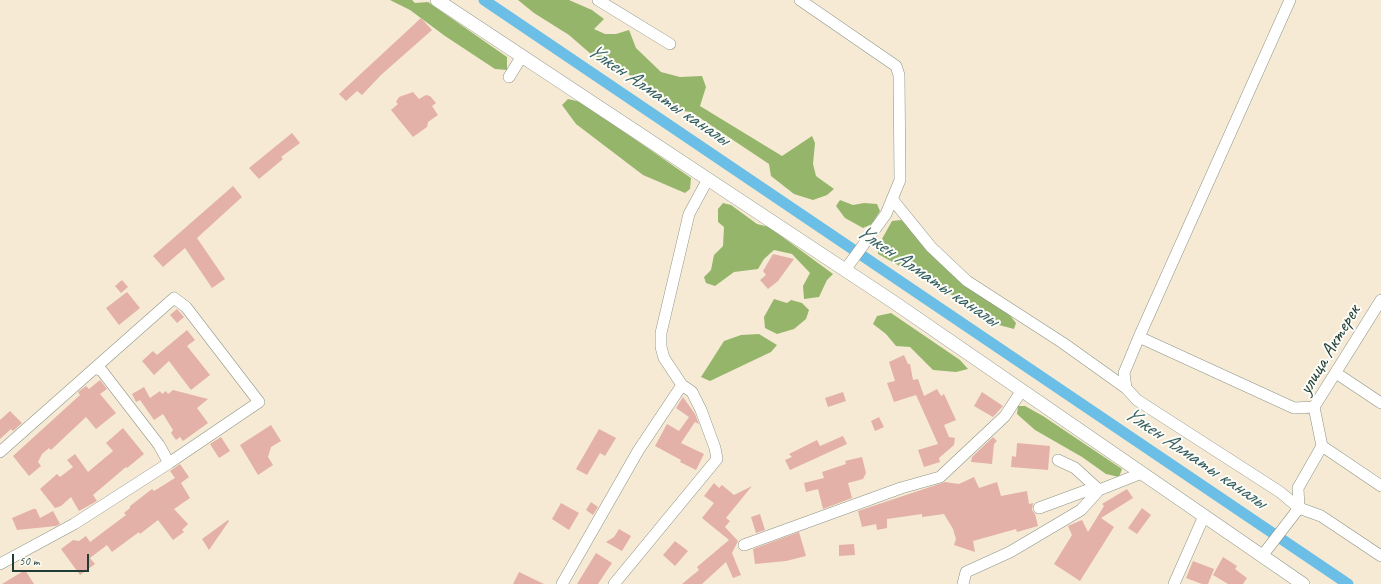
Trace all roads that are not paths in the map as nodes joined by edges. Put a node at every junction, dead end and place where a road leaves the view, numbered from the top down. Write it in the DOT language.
graph roads {
  1 [pos="437,0"];
  2 [pos="598,0"];
  3 [pos="800,0"];
  4 [pos="1290,0"];
  5 [pos="670,44"];
  6 [pos="522,56"];
  7 [pos="509,77"];
  8 [pos="708,179"];
  9 [pos="892,199"];
  10 [pos="845,269"];
  11 [pos="1381,300"];
  12 [pos="1139,337"];
  13 [pos="95,368"];
  14 [pos="1336,373"];
  15 [pos="682,385"];
  16 [pos="1126,388"];
  17 [pos="1022,390"];
  18 [pos="1381,403"];
  19 [pos="1314,407"];
  20 [pos="1322,446"];
  21 [pos="0,452"];
  22 [pos="1058,460"];
  23 [pos="169,463"];
  24 [pos="1142,473"];
  25 [pos="1381,486"];
  26 [pos="1099,490"];
  27 [pos="1039,508"];
  28 [pos="1299,508"];
  29 [pos="1204,516"];
  30 [pos="744,546"];
  31 [pos="1264,553"];
  32 [pos="1381,556"];
  33 [pos="0,564"];
  34 [pos="562,584"];
  35 [pos="614,584"];
  36 [pos="963,584"];
  37 [pos="1174,584"];
  38 [pos="1303,584"];
  1 -- 6 [label="main road"];
  2 -- 5 [label="street"];
  3 -- 9 [label="street"];
  4 -- 12 [label="street"];
  6 -- 7 [label="street"];
  6 -- 8 [label="main road"];
  8 -- 10 [label="main road"];
  8 -- 15 [label="street"];
  9 -- 10 [label="street"];
  9 -- 16 [label="street"];
  10 -- 17 [label="main road"];
  11 -- 14 [label="street, улица Актерек"];
  12 -- 16 [label="street"];
  12 -- 19 [label="street"];
  13 -- 21 [label="street"];
  13 -- 23 [label="street"];
  13 -- 23 [label="street"];
  14 -- 18 [label="street"];
  14 -- 19 [label="street, улица Актерек"];
  15 -- 34 [label="street"];
  15 -- 35 [label="street"];
  16 -- 28 [label="street"];
  17 -- 24 [label="main road"];
  17 -- 30 [label="street"];
  19 -- 20 [label="street, улица Актерек"];
  20 -- 25 [label="street"];
  20 -- 28 [label="street"];
  22 -- 26 [label="street"];
  23 -- 33 [label="street"];
  24 -- 26 [label="street"];
  24 -- 29 [label="main road"];
  26 -- 27 [label="street"];
  26 -- 36 [label="street"];
  28 -- 31 [label="street"];
  28 -- 32 [label="street"];
  29 -- 31 [label="main road"];
  29 -- 37 [label="street"];
  31 -- 38 [label="main road"];
}
